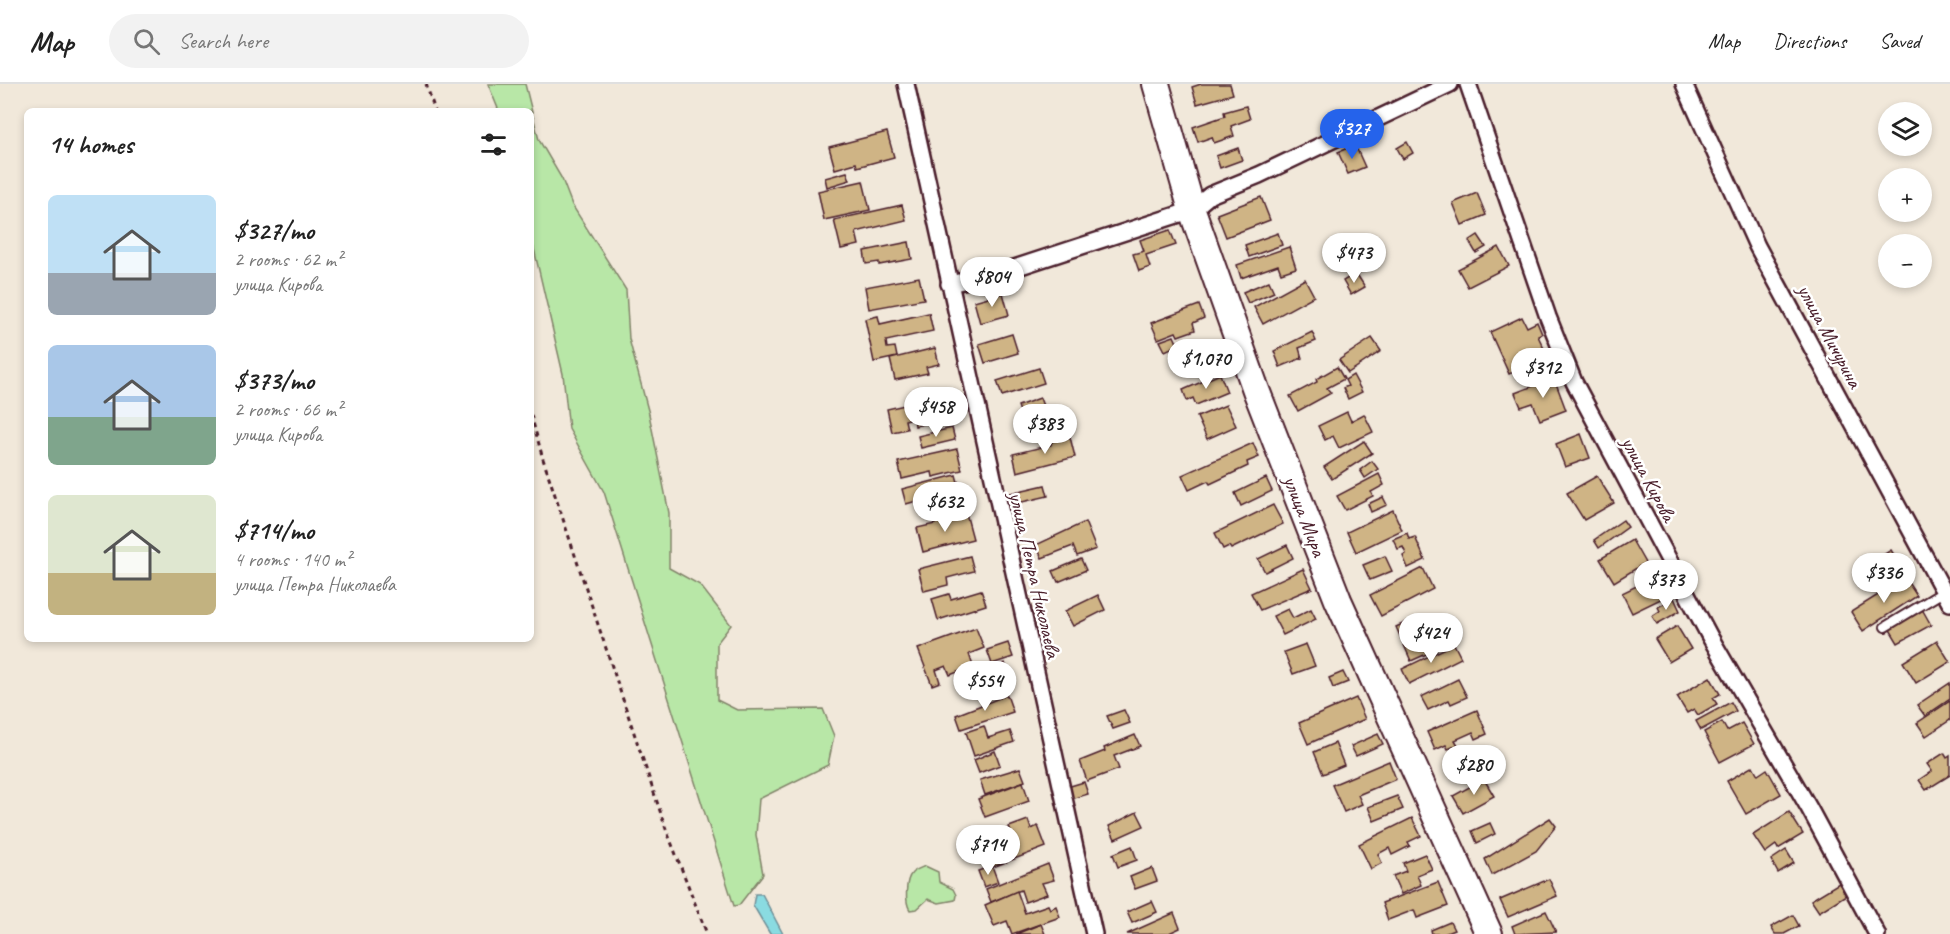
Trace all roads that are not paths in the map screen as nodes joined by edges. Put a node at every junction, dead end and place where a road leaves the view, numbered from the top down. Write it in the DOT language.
graph roads {
  1 [pos="906,84"];
  2 [pos="1156,84"];
  3 [pos="1450,84"];
  4 [pos="1468,84"];
  5 [pos="1684,84"];
  6 [pos="1192,210"];
  7 [pos="949,284"];
  8 [pos="1947,598"];
  9 [pos="1885,627"];
  10 [pos="1094,934"];
  11 [pos="1489,934"];
  12 [pos="1877,934"];
  1 -- 7 [label="street, улица Петра Николаева"];
  2 -- 6 [label="main road, улица Мира"];
  3 -- 6 [label="street"];
  4 -- 12 [label="street, улица Кирова"];
  5 -- 8 [label="street, улица Мичурина"];
  6 -- 7 [label="street"];
  6 -- 11 [label="main road, улица Мира"];
  7 -- 10 [label="street, улица Петра Николаева"];
  8 -- 9 [label="lane"];
}
